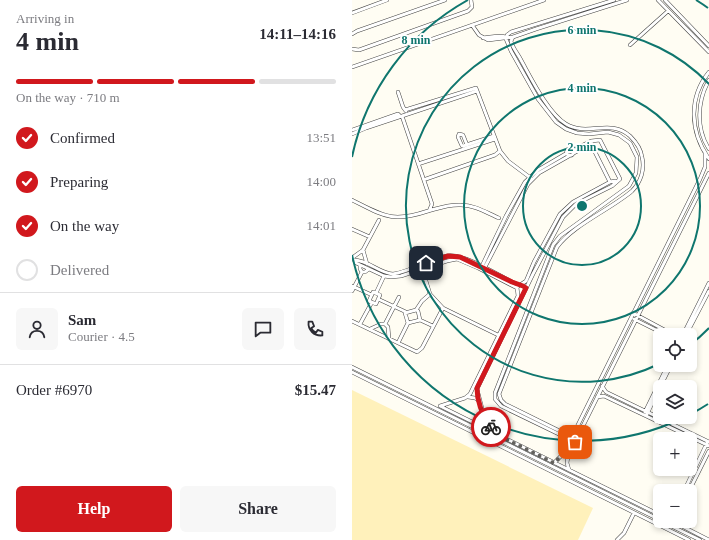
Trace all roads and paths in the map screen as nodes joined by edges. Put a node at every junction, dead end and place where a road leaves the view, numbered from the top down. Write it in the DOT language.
graph roads {
  1 [pos="387,0"];
  2 [pos="445,0"];
  3 [pos="471,0"];
  4 [pos="544,0"];
  5 [pos="614,0"];
  6 [pos="627,0"];
  7 [pos="658,0"];
  8 [pos="665,0"];
  9 [pos="593,6"];
  10 [pos="594,10"];
  11 [pos="668,10"];
  12 [pos="352,13"];
  13 [pos="686,22"];
  14 [pos="472,24"];
  15 [pos="682,25"];
  16 [pos="352,34"];
  17 [pos="506,37"];
  18 [pos="513,37"];
  19 [pos="630,45"];
  20 [pos="709,46"];
  21 [pos="352,49"];
  22 [pos="709,52"];
  23 [pos="352,67"];
  24 [pos="709,72"];
  25 [pos="709,80"];
  26 [pos="477,90"];
  27 [pos="398,92"];
  28 [pos="539,92"];
  29 [pos="535,94"];
  30 [pos="542,96"];
  31 [pos="538,99"];
  32 [pos="405,110"];
  33 [pos="406,114"];
  34 [pos="401,116"];
  35 [pos="352,130"];
  36 [pos="352,134"];
  37 [pos="494,137"];
  38 [pos="595,141"];
  39 [pos="590,144"];
  40 [pos="466,145"];
  41 [pos="709,149"];
  42 [pos="500,151"];
  43 [pos="573,152"];
  44 [pos="705,153"];
  45 [pos="568,154"];
  46 [pos="709,159"];
  47 [pos="418,164"];
  48 [pos="703,172"];
  49 [pos="708,174"];
  50 [pos="531,178"];
  51 [pos="426,179"];
  52 [pos="616,181"];
  53 [pos="610,182"];
  54 [pos="597,191"];
  55 [pos="352,200"];
  56 [pos="432,204"];
  57 [pos="439,208"];
  58 [pos="428,212"];
  59 [pos="499,218"];
  60 [pos="379,220"];
  61 [pos="352,229"];
  62 [pos="370,237"];
  63 [pos="363,250"];
  64 [pos="353,259"];
  65 [pos="367,264"];
  66 [pos="360,265"];
  67 [pos="421,267"];
  68 [pos="368,269"];
  69 [pos="482,269"];
  70 [pos="362,272"];
  71 [pos="532,273"];
  72 [pos="384,276"];
  73 [pos="538,283"];
  74 [pos="709,283"];
  75 [pos="542,285"];
  76 [pos="353,287"];
  77 [pos="518,287"];
  78 [pos="526,288"];
  79 [pos="709,290"];
  80 [pos="352,291"];
  81 [pos="376,293"];
  82 [pos="430,294"];
  83 [pos="372,295"];
  84 [pos="399,297"];
  85 [pos="378,299"];
  86 [pos="372,302"];
  87 [pos="394,307"];
  88 [pos="443,308"];
  89 [pos="416,310"];
  90 [pos="406,312"];
  91 [pos="511,314"];
  92 [pos="632,315"];
  93 [pos="636,318"];
  94 [pos="352,320"];
  95 [pos="420,320"];
  96 [pos="408,323"];
  97 [pos="360,324"];
  98 [pos="385,324"];
  99 [pos="433,326"];
  100 [pos="654,328"];
  101 [pos="658,328"];
  102 [pos="686,328"];
  103 [pos="690,328"];
  104 [pos="370,329"];
  105 [pos="498,335"];
  106 [pos="389,339"];
  107 [pos="398,343"];
  108 [pos="488,360"];
  109 [pos="352,367"];
  110 [pos="352,372"];
  111 [pos="666,372"];
  112 [pos="477,384"];
  113 [pos="602,386"];
  114 [pos="467,397"];
  115 [pos="597,397"];
  116 [pos="653,399"];
  117 [pos="479,402"];
  118 [pos="645,413"];
  119 [pos="494,433"];
  120 [pos="571,439"];
  121 [pos="575,441"];
  122 [pos="708,444"];
  123 [pos="567,447"];
  124 [pos="571,449"];
  125 [pos="709,452"];
  126 [pos="554,463"];
  127 [pos="697,464"];
  128 [pos="569,470"];
  129 [pos="698,472"];
  130 [pos="586,479"];
  131 [pos="584,483"];
  132 [pos="692,484"];
  133 [pos="582,487"];
  134 [pos="653,512"];
  135 [pos="634,513"];
  136 [pos="653,517"];
  137 [pos="676,528"];
  138 [pos="686,528"];
  139 [pos="668,530"];
  140 [pos="617,540"];
  141 [pos="689,540"];
  142 [pos="700,540"];
  143 [pos="709,540"];
  1 -- 12 [label="street"];
  2 -- 16 [label="street"];
  3 -- 21 [label="street"];
  4 -- 14 [label="street"];
  5 -- 9 [label="street"];
  6 -- 10 [label="street"];
  7 -- 11 [label="street"];
  8 -- 13 [label="street"];
  9 -- 10 [label="street"];
  9 -- 17 [label="street"];
  10 -- 18 [label="street"];
  11 -- 15 [label="street"];
  11 -- 19 [label="street"];
  13 -- 15 [label="street"];
  13 -- 20 [label="street"];
  14 -- 17 [label="street"];
  14 -- 23 [label="street"];
  15 -- 22 [label="street"];
  17 -- 18 [label="street"];
  17 -- 29 [label="street"];
  18 -- 28 [label="street"];
  24 -- 44 [label="street"];
  25 -- 41 [label="street"];
  26 -- 32 [label="street"];
  26 -- 33 [label="street"];
  26 -- 37 [label="street"];
  27 -- 32 [label="street"];
  28 -- 29 [label="street"];
  28 -- 30 [label="street"];
  29 -- 31 [label="street"];
  30 -- 31 [label="street"];
  30 -- 75 [label="street"];
  31 -- 73 [label="street"];
  32 -- 33 [label="street"];
  33 -- 34 [label="street"];
  34 -- 35 [label="street"];
  34 -- 36 [label="street"];
  34 -- 47 [label="street"];
  37 -- 40 [label="street"];
  37 -- 42 [label="street"];
  37 -- 47 [label="street"];
  38 -- 39 [label="street"];
  38 -- 43 [label="street"];
  38 -- 52 [label="street"];
  39 -- 43 [label="street"];
  39 -- 53 [label="street"];
  42 -- 50 [label="street"];
  42 -- 51 [label="street"];
  43 -- 45 [label="street"];
  43 -- 45 [label="street"];
  44 -- 46 [label="street"];
  44 -- 48 [label="street"];
  45 -- 50 [label="street"];
  47 -- 56 [label="street"];
  48 -- 49 [label="street"];
  48 -- 92 [label="street"];
  49 -- 93 [label="street"];
  50 -- 69 [label="street"];
  52 -- 53 [label="street"];
  52 -- 54 [label="street"];
  53 -- 54 [label="street"];
  54 -- 71 [label="street"];
  55 -- 58 [label="street"];
  56 -- 57 [label="street"];
  56 -- 58 [label="street"];
  57 -- 58 [label="street"];
  57 -- 59 [label="street"];
  60 -- 62 [label="street"];
  61 -- 62 [label="street"];
  62 -- 63 [label="street"];
  63 -- 64 [label="street"];
  63 -- 65 [label="street"];
  64 -- 65 [label="street"];
  64 -- 66 [label="street"];
  65 -- 67 [label="street"];
  66 -- 68 [label="street"];
  66 -- 70 [label="street"];
  67 -- 69 [label="street"];
  67 -- 72 [label="street"];
  67 -- 82 [label="street"];
  68 -- 70 [label="street"];
  68 -- 72 [label="street"];
  69 -- 77 [label="street"];
  70 -- 76 [label="street"];
  71 -- 77 [label="street"];
  71 -- 78 [label="street"];
  72 -- 81 [label="street"];
  73 -- 75 [label="street"];
  73 -- 120 [label="street"];
  74 -- 102 [label="street"];
  75 -- 120 [label="street"];
  76 -- 80 [label="street"];
  76 -- 83 [label="street"];
  77 -- 78 [label="street"];
  77 -- 91 [label="street"];
  78 -- 91 [label="street"];
  79 -- 103 [label="street"];
  81 -- 83 [label="street"];
  81 -- 85 [label="street"];
  82 -- 88 [label="street"];
  82 -- 89 [label="street"];
  83 -- 86 [label="street"];
  84 -- 87 [label="street"];
  85 -- 86 [label="street"];
  85 -- 87 [label="street"];
  86 -- 97 [label="street"];
  87 -- 90 [label="street"];
  87 -- 98 [label="street"];
  88 -- 99 [label="street"];
  88 -- 105 [label="street"];
  89 -- 90 [label="street"];
  89 -- 95 [label="street"];
  90 -- 96 [label="street"];
  91 -- 105 [label="street"];
  91 -- 108 [label="street"];
  92 -- 93 [label="street"];
  92 -- 120 [label="street"];
  93 -- 100 [label="street"];
  93 -- 101 [label="street"];
  93 -- 113 [label="street"];
  94 -- 97 [label="street"];
  95 -- 96 [label="street"];
  95 -- 99 [label="street"];
  96 -- 107 [label="street"];
  97 -- 104 [label="street"];
  98 -- 104 [label="street"];
  98 -- 106 [label="street"];
  99 -- 107 [label="street"];
  104 -- 106 [label="street"];
  105 -- 108 [label="street"];
  106 -- 107 [label="street"];
  108 -- 112 [label="street"];
  109 -- 131 [label="street"];
  110 -- 133 [label="street"];
  111 -- 118 [label="street"];
  112 -- 114 [label="street"];
  112 -- 117 [label="street"];
  113 -- 115 [label="street"];
  113 -- 118 [label="street"];
  114 -- 117 [label="street"];
  114 -- 119 [label="street"];
  115 -- 118 [label="street"];
  115 -- 121 [label="street"];
  116 -- 118 [label="street"];
  117 -- 119 [label="street"];
  118 -- 122 [label="street"];
  119 -- 126 [label="street"];
  120 -- 121 [label="street"];
  120 -- 123 [label="street"];
  121 -- 124 [label="street"];
  122 -- 127 [label="street"];
  123 -- 124 [label="street"];
  123 -- 126 [label="street"];
  124 -- 128 [label="street"];
  125 -- 129 [label="street"];
  126 -- 128 [label="street"];
  128 -- 130 [label="street"];
  129 -- 132 [label="street"];
  130 -- 131 [label="street"];
  130 -- 134 [label="street"];
  131 -- 133 [label="street"];
  131 -- 136 [label="street"];
  133 -- 135 [label="street"];
  135 -- 139 [label="street"];
  135 -- 140 [label="street"];
  137 -- 142 [label="street"];
  138 -- 143 [label="street"];
  139 -- 141 [label="street"];
}
